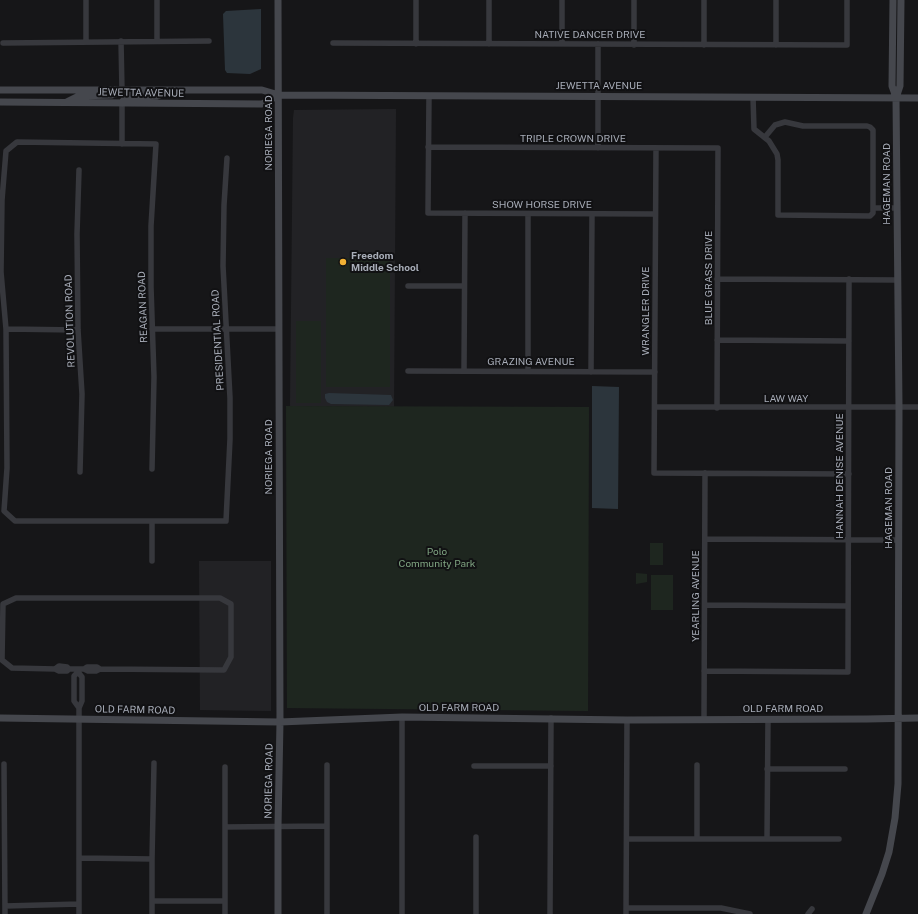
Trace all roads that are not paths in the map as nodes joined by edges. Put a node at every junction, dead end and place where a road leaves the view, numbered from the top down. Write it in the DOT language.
graph roads {
  1 [pos="86,0"];
  2 [pos="157,0"];
  3 [pos="278,0"];
  4 [pos="416,0"];
  5 [pos="489,0"];
  6 [pos="562,0"];
  7 [pos="634,0"];
  8 [pos="704,0"];
  9 [pos="776,0"];
  10 [pos="847,0"];
  11 [pos="892,0"];
  12 [pos="901,0"];
  13 [pos="209,40"];
  14 [pos="121,41"];
  15 [pos="158,41"];
  16 [pos="86,42"];
  17 [pos="3,43"];
  18 [pos="333,43"];
  19 [pos="416,44"];
  20 [pos="489,44"];
  21 [pos="562,44"];
  22 [pos="598,44"];
  23 [pos="634,44"];
  24 [pos="704,45"];
  25 [pos="776,45"];
  26 [pos="0,90"];
  27 [pos="122,90"];
  28 [pos="171,90"];
  29 [pos="279,95"];
  30 [pos="429,96"];
  31 [pos="598,96"];
  32 [pos="753,97"];
  33 [pos="896,98"];
  34 [pos="918,98"];
  35 [pos="0,102"];
  36 [pos="67,102"];
  37 [pos="122,103"];
  38 [pos="765,137"];
  39 [pos="122,144"];
  40 [pos="428,147"];
  41 [pos="598,148"];
  42 [pos="656,148"];
  43 [pos="718,148"];
  44 [pos="227,158"];
  45 [pos="79,170"];
  46 [pos="873,208"];
  47 [pos="897,208"];
  48 [pos="465,213"];
  49 [pos="528,214"];
  50 [pos="592,214"];
  51 [pos="655,214"];
  52 [pos="1,272"];
  53 [pos="718,279"];
  54 [pos="850,280"];
  55 [pos="898,280"];
  56 [pos="408,286"];
  57 [pos="464,286"];
  58 [pos="6,329"];
  59 [pos="152,329"];
  60 [pos="226,329"];
  61 [pos="279,329"];
  62 [pos="78,330"];
  63 [pos="717,340"];
  64 [pos="849,341"];
  65 [pos="408,371"];
  66 [pos="464,371"];
  67 [pos="528,371"];
  68 [pos="591,372"];
  69 [pos="655,372"];
  70 [pos="655,407"];
  71 [pos="899,407"];
  72 [pos="918,407"];
  73 [pos="717,408"];
  74 [pos="849,408"];
  75 [pos="152,469"];
  76 [pos="80,472"];
  77 [pos="705,473"];
  78 [pos="849,474"];
  79 [pos="152,521"];
  80 [pos="705,539"];
  81 [pos="848,540"];
  82 [pos="898,540"];
  83 [pos="152,561"];
  84 [pos="704,605"];
  85 [pos="848,606"];
  86 [pos="80,670"];
  87 [pos="704,671"];
  88 [pos="402,717"];
  89 [pos="0,718"];
  90 [pos="551,718"];
  91 [pos="898,718"];
  92 [pos="918,718"];
  93 [pos="79,719"];
  94 [pos="704,719"];
  95 [pos="768,719"];
  96 [pos="627,720"];
  97 [pos="280,722"];
  98 [pos="154,763"];
  99 [pos="4,764"];
  100 [pos="328,765"];
  101 [pos="697,765"];
  102 [pos="474,766"];
  103 [pos="551,766"];
  104 [pos="225,767"];
  105 [pos="767,769"];
  106 [pos="845,770"];
  107 [pos="278,826"];
  108 [pos="327,826"];
  109 [pos="225,827"];
  110 [pos="476,837"];
  111 [pos="627,839"];
  112 [pos="697,839"];
  113 [pos="767,839"];
  114 [pos="839,839"];
  115 [pos="79,858"];
  116 [pos="152,859"];
  117 [pos="2,870"];
  118 [pos="152,902"];
  119 [pos="225,902"];
  120 [pos="79,904"];
  121 [pos="5,906"];
  122 [pos="626,911"];
  123 [pos="694,911"];
  124 [pos="5,914"];
  125 [pos="79,914"];
  126 [pos="152,914"];
  127 [pos="225,914"];
  128 [pos="278,914"];
  129 [pos="327,914"];
  130 [pos="402,914"];
  131 [pos="476,914"];
  132 [pos="550,914"];
  133 [pos="750,914"];
  134 [pos="866,914"];
  1 -- 16 [label="street"];
  2 -- 15 [label="street"];
  3 -- 29 [label="street, NORIEGA ROAD"];
  4 -- 19 [label="street"];
  5 -- 20 [label="street"];
  6 -- 21 [label="street"];
  7 -- 23 [label="street"];
  8 -- 24 [label="street"];
  9 -- 25 [label="street"];
  10 -- 25 [label="street, NATIVE DANCER DRIVE"];
  11 -- 33 [label="street, HAGEMAN ROAD"];
  12 -- 33 [label="street, HAGEMAN ROAD"];
  13 -- 15 [label="street"];
  14 -- 15 [label="street"];
  14 -- 16 [label="street"];
  14 -- 27 [label="street"];
  16 -- 17 [label="street"];
  18 -- 19 [label="street, NATIVE DANCER DRIVE"];
  19 -- 20 [label="street, NATIVE DANCER DRIVE"];
  20 -- 21 [label="street, NATIVE DANCER DRIVE"];
  21 -- 22 [label="street, NATIVE DANCER DRIVE"];
  22 -- 23 [label="street, NATIVE DANCER DRIVE"];
  22 -- 31 [label="street"];
  23 -- 24 [label="street, NATIVE DANCER DRIVE"];
  24 -- 25 [label="street, NATIVE DANCER DRIVE"];
  26 -- 27 [label="street, JEWETTA AVENUE"];
  27 -- 28 [label="street, JEWETTA AVENUE"];
  27 -- 36 [label="street"];
  28 -- 29 [label="street, JEWETTA AVENUE"];
  28 -- 37 [label="street"];
  29 -- 30 [label="street, JEWETTA AVENUE"];
  29 -- 37 [label="street, JEWETTA AVENUE"];
  29 -- 61 [label="street, NORIEGA ROAD"];
  30 -- 31 [label="street, JEWETTA AVENUE"];
  30 -- 40 [label="street"];
  31 -- 32 [label="street, JEWETTA AVENUE"];
  31 -- 41 [label="street"];
  32 -- 33 [label="street, JEWETTA AVENUE"];
  32 -- 38 [label="street"];
  33 -- 34 [label="street, JEWETTA AVENUE"];
  33 -- 47 [label="street, HAGEMAN ROAD"];
  35 -- 36 [label="street, JEWETTA AVENUE"];
  36 -- 37 [label="street, JEWETTA AVENUE"];
  37 -- 39 [label="street"];
  38 -- 46 [label="street"];
  38 -- 46 [label="street"];
  39 -- 52 [label="street"];
  39 -- 59 [label="street, REAGAN ROAD"];
  40 -- 41 [label="street, TRIPLE CROWN DRIVE"];
  40 -- 48 [label="street, SHOW HORSE DRIVE"];
  41 -- 42 [label="street, TRIPLE CROWN DRIVE"];
  42 -- 43 [label="street, TRIPLE CROWN DRIVE"];
  42 -- 51 [label="street, WRANGLER DRIVE"];
  43 -- 53 [label="street, BLUE GRASS DRIVE"];
  44 -- 60 [label="street, PRESIDENTIAL ROAD"];
  45 -- 62 [label="street, REVOLUTION ROAD"];
  46 -- 47 [label="street"];
  47 -- 55 [label="street, HAGEMAN ROAD"];
  48 -- 49 [label="street, SHOW HORSE DRIVE"];
  48 -- 57 [label="street"];
  49 -- 50 [label="street, SHOW HORSE DRIVE"];
  49 -- 67 [label="street"];
  50 -- 51 [label="street, SHOW HORSE DRIVE"];
  50 -- 68 [label="street"];
  51 -- 69 [label="street, WRANGLER DRIVE"];
  52 -- 58 [label="street"];
  53 -- 54 [label="street"];
  53 -- 63 [label="street, BLUE GRASS DRIVE"];
  54 -- 55 [label="street"];
  54 -- 64 [label="street, HANNAH DENISE AVENUE"];
  55 -- 71 [label="street, HAGEMAN ROAD"];
  56 -- 57 [label="street"];
  57 -- 66 [label="street"];
  58 -- 62 [label="street"];
  58 -- 79 [label="street"];
  59 -- 60 [label="street"];
  59 -- 75 [label="street, REAGAN ROAD"];
  60 -- 61 [label="street"];
  60 -- 79 [label="street, PRESIDENTIAL ROAD"];
  61 -- 97 [label="street, NORIEGA ROAD"];
  62 -- 76 [label="street, REVOLUTION ROAD"];
  63 -- 64 [label="street"];
  63 -- 73 [label="street, BLUE GRASS DRIVE"];
  64 -- 74 [label="street, HANNAH DENISE AVENUE"];
  65 -- 66 [label="street, GRAZING AVENUE"];
  66 -- 67 [label="street, GRAZING AVENUE"];
  67 -- 68 [label="street, GRAZING AVENUE"];
  68 -- 69 [label="street, GRAZING AVENUE"];
  69 -- 70 [label="street, WRANGLER DRIVE"];
  70 -- 73 [label="street, LAW WAY"];
  70 -- 77 [label="street, WRANGLER DRIVE"];
  71 -- 72 [label="street, LAW WAY"];
  71 -- 74 [label="street, LAW WAY"];
  71 -- 82 [label="street, HAGEMAN ROAD"];
  73 -- 74 [label="street, LAW WAY"];
  74 -- 78 [label="street, HANNAH DENISE AVENUE"];
  77 -- 78 [label="street"];
  77 -- 80 [label="street, YEARLING AVENUE"];
  78 -- 81 [label="street, HANNAH DENISE AVENUE"];
  79 -- 83 [label="street"];
  80 -- 81 [label="street"];
  80 -- 84 [label="street, YEARLING AVENUE"];
  81 -- 82 [label="street"];
  81 -- 85 [label="street, HANNAH DENISE AVENUE"];
  82 -- 91 [label="street, HAGEMAN ROAD"];
  84 -- 85 [label="street"];
  84 -- 87 [label="street, YEARLING AVENUE"];
  85 -- 87 [label="street, HANNAH DENISE AVENUE"];
  86 -- 86 [label="street"];
  86 -- 93 [label="street"];
  87 -- 94 [label="street, YEARLING AVENUE"];
  88 -- 90 [label="street, OLD FARM ROAD"];
  88 -- 97 [label="street, OLD FARM ROAD"];
  88 -- 130 [label="street"];
  89 -- 93 [label="street, OLD FARM ROAD"];
  90 -- 96 [label="street, OLD FARM ROAD"];
  90 -- 103 [label="street"];
  91 -- 92 [label="street, OLD FARM ROAD"];
  91 -- 95 [label="street, OLD FARM ROAD"];
  91 -- 134 [label="street, HAGEMAN ROAD"];
  93 -- 97 [label="street, OLD FARM ROAD"];
  93 -- 115 [label="street"];
  94 -- 95 [label="street, OLD FARM ROAD"];
  94 -- 96 [label="street, OLD FARM ROAD"];
  95 -- 105 [label="street"];
  96 -- 111 [label="street"];
  97 -- 107 [label="street, NORIEGA ROAD"];
  98 -- 116 [label="street"];
  99 -- 117 [label="street"];
  100 -- 108 [label="street"];
  101 -- 112 [label="street"];
  102 -- 103 [label="street"];
  103 -- 132 [label="street"];
  104 -- 109 [label="street"];
  105 -- 106 [label="street"];
  105 -- 113 [label="street"];
  107 -- 108 [label="street"];
  107 -- 109 [label="street"];
  107 -- 128 [label="street, NORIEGA ROAD"];
  108 -- 129 [label="street"];
  109 -- 119 [label="street"];
  110 -- 131 [label="street"];
  111 -- 112 [label="street"];
  111 -- 122 [label="street"];
  112 -- 113 [label="street"];
  113 -- 114 [label="street"];
  115 -- 116 [label="street"];
  115 -- 120 [label="street"];
  116 -- 118 [label="street"];
  117 -- 121 [label="street"];
  118 -- 119 [label="street"];
  118 -- 126 [label="street"];
  119 -- 127 [label="street"];
  120 -- 121 [label="street"];
  120 -- 125 [label="street"];
  121 -- 124 [label="street"];
  122 -- 123 [label="street"];
  123 -- 133 [label="street"];
}
